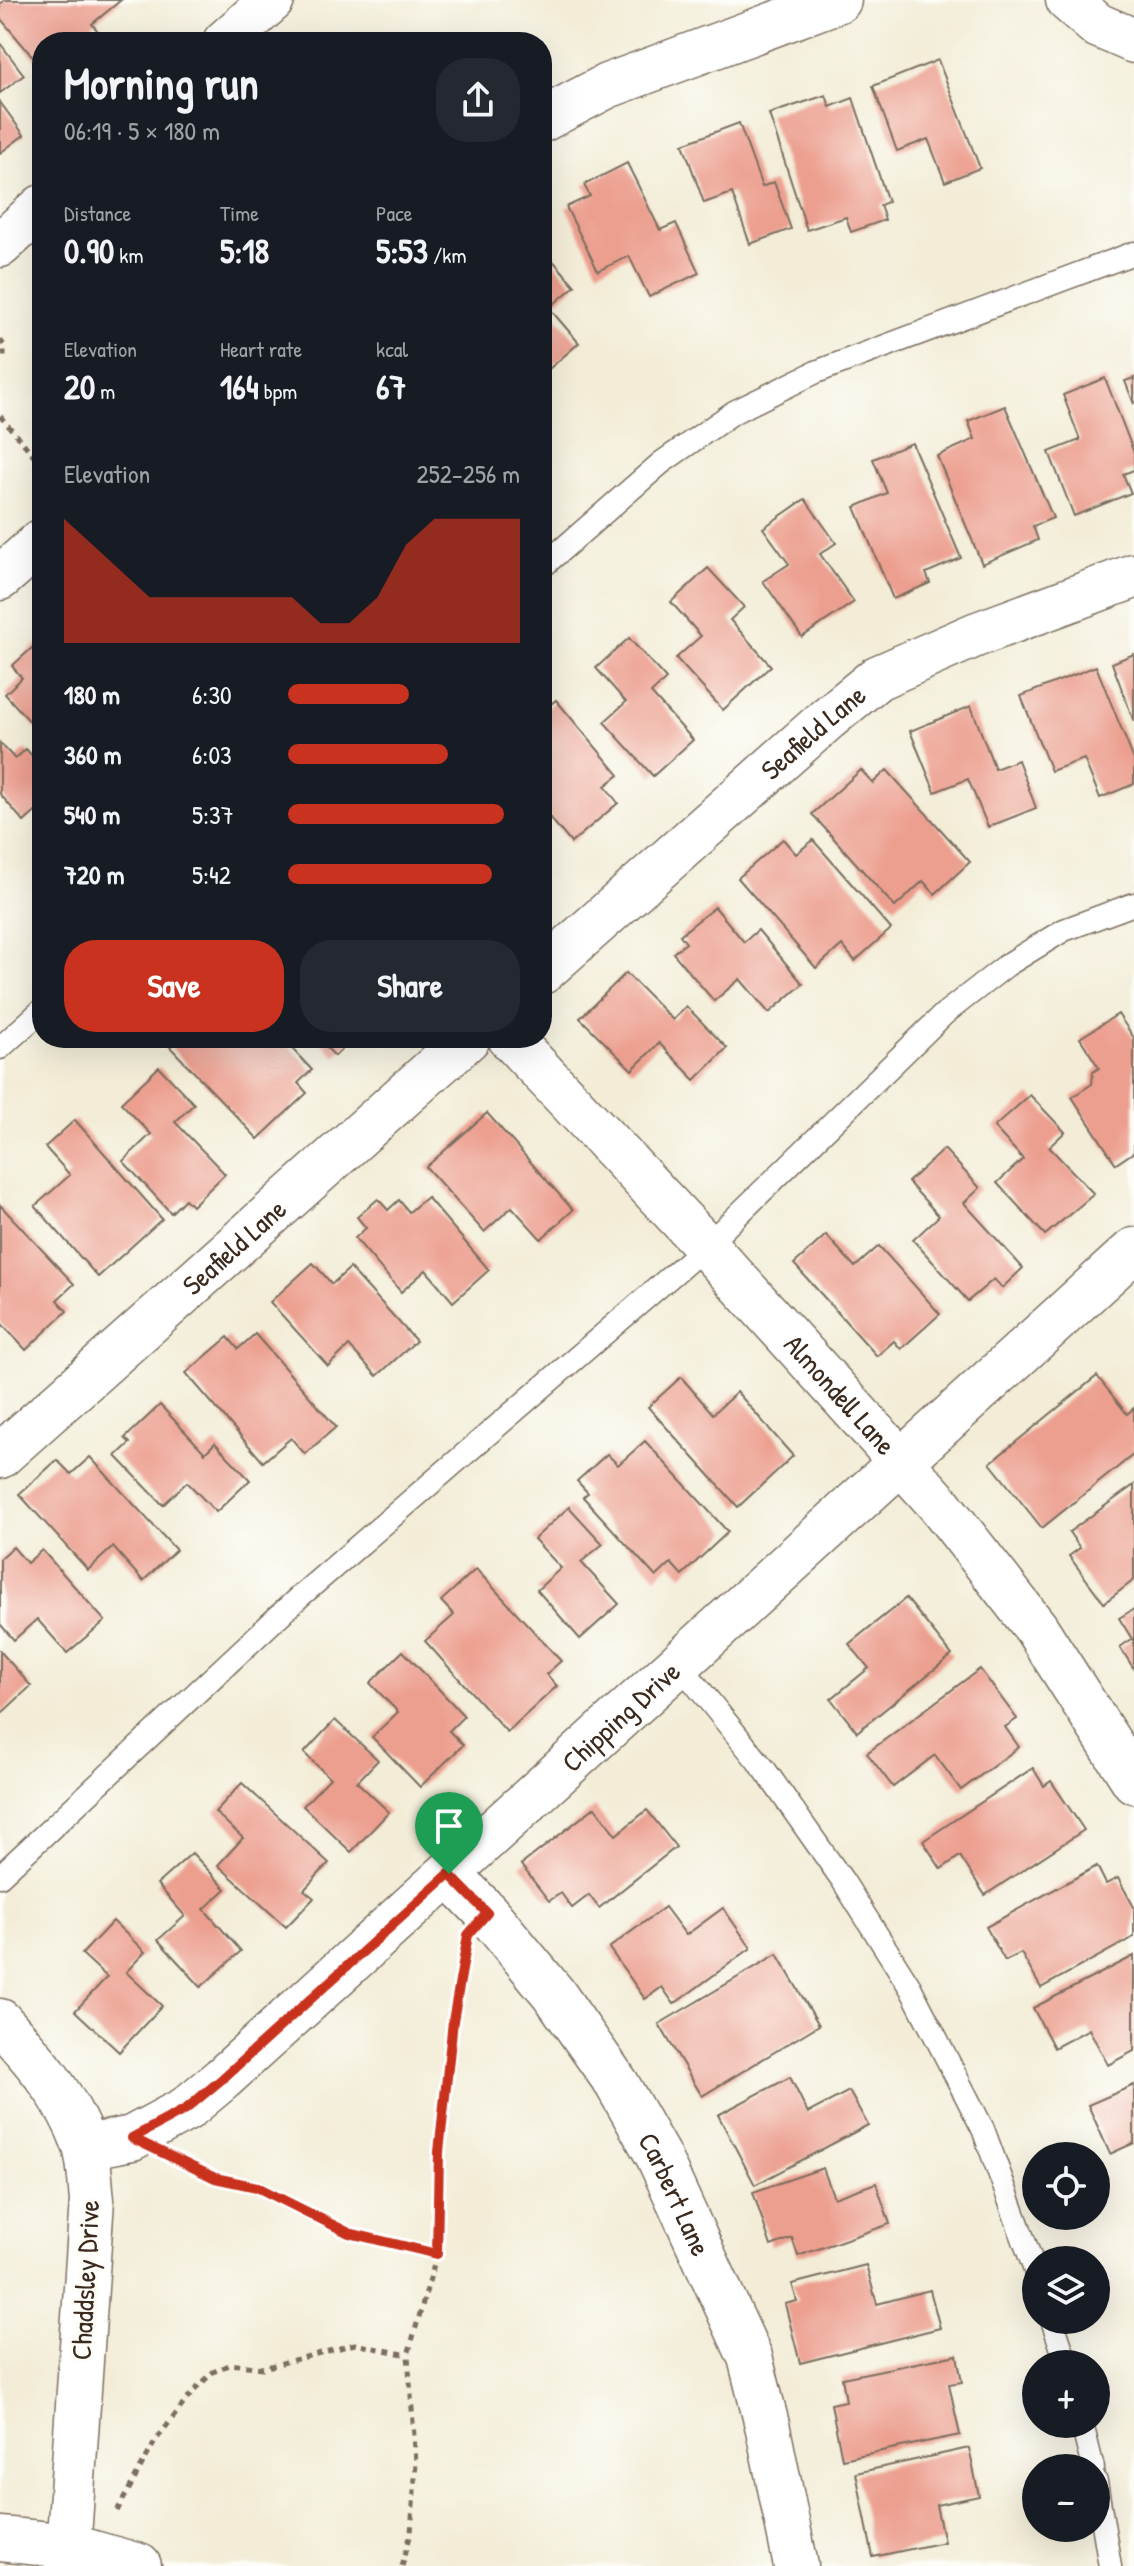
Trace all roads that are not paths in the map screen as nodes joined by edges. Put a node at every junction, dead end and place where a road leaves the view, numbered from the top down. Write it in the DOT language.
graph roads {
  1 [pos="272,0"];
  2 [pos="1068,0"];
  3 [pos="847,1"];
  4 [pos="236,32"];
  5 [pos="1134,41"];
  6 [pos="552,115"];
  7 [pos="32,216"];
  8 [pos="0,245"];
  9 [pos="1134,253"];
  10 [pos="32,550"];
  11 [pos="552,558"];
  12 [pos="1134,576"];
  13 [pos="0,578"];
  14 [pos="1134,904"];
  15 [pos="552,963"];
  16 [pos="32,1019"];
  17 [pos="0,1048"];
  18 [pos="457,1048"];
  19 [pos="519,1048"];
  20 [pos="706,1246"];
  21 [pos="1131,1259"];
  22 [pos="0,1456"];
  23 [pos="903,1461"];
  24 [pos="680,1665"];
  25 [pos="1134,1781"];
  26 [pos="449,1874"];
  27 [pos="0,1876"];
  28 [pos="0,2021"];
  29 [pos="86,2147"];
  30 [pos="1026,2246"];
  31 [pos="0,2539"];
  32 [pos="1106,2542"];
  33 [pos="95,2559"];
  34 [pos="796,2566"];
  35 [pos="1110,2566"];
  1 -- 4 [label="street"];
  2 -- 5 [label="street"];
  3 -- 6 [label="street"];
  7 -- 8 [label="street"];
  9 -- 11 [label="lane"];
  10 -- 13 [label="street"];
  12 -- 15 [label="street, Seafield Lane"];
  14 -- 20 [label="lane"];
  16 -- 17 [label="lane"];
  18 -- 22 [label="street, Seafield Lane"];
  19 -- 20 [label="street, Almondell Lane"];
  20 -- 23 [label="street, Almondell Lane"];
  20 -- 27 [label="lane"];
  21 -- 23 [label="street, Chipping Drive"];
  23 -- 24 [label="street, Chipping Drive"];
  23 -- 25 [label="street, Almondell Lane"];
  24 -- 26 [label="street, Chipping Drive"];
  24 -- 30 [label="lane"];
  26 -- 29 [label="street, Chipping Drive"];
  26 -- 34 [label="street, Carbert Lane"];
  28 -- 29 [label="street, Chaddsley Drive"];
  29 -- 33 [label="street, Chaddsley Drive"];
  31 -- 33 [label="street"];
  32 -- 35 [label="lane"];
}
